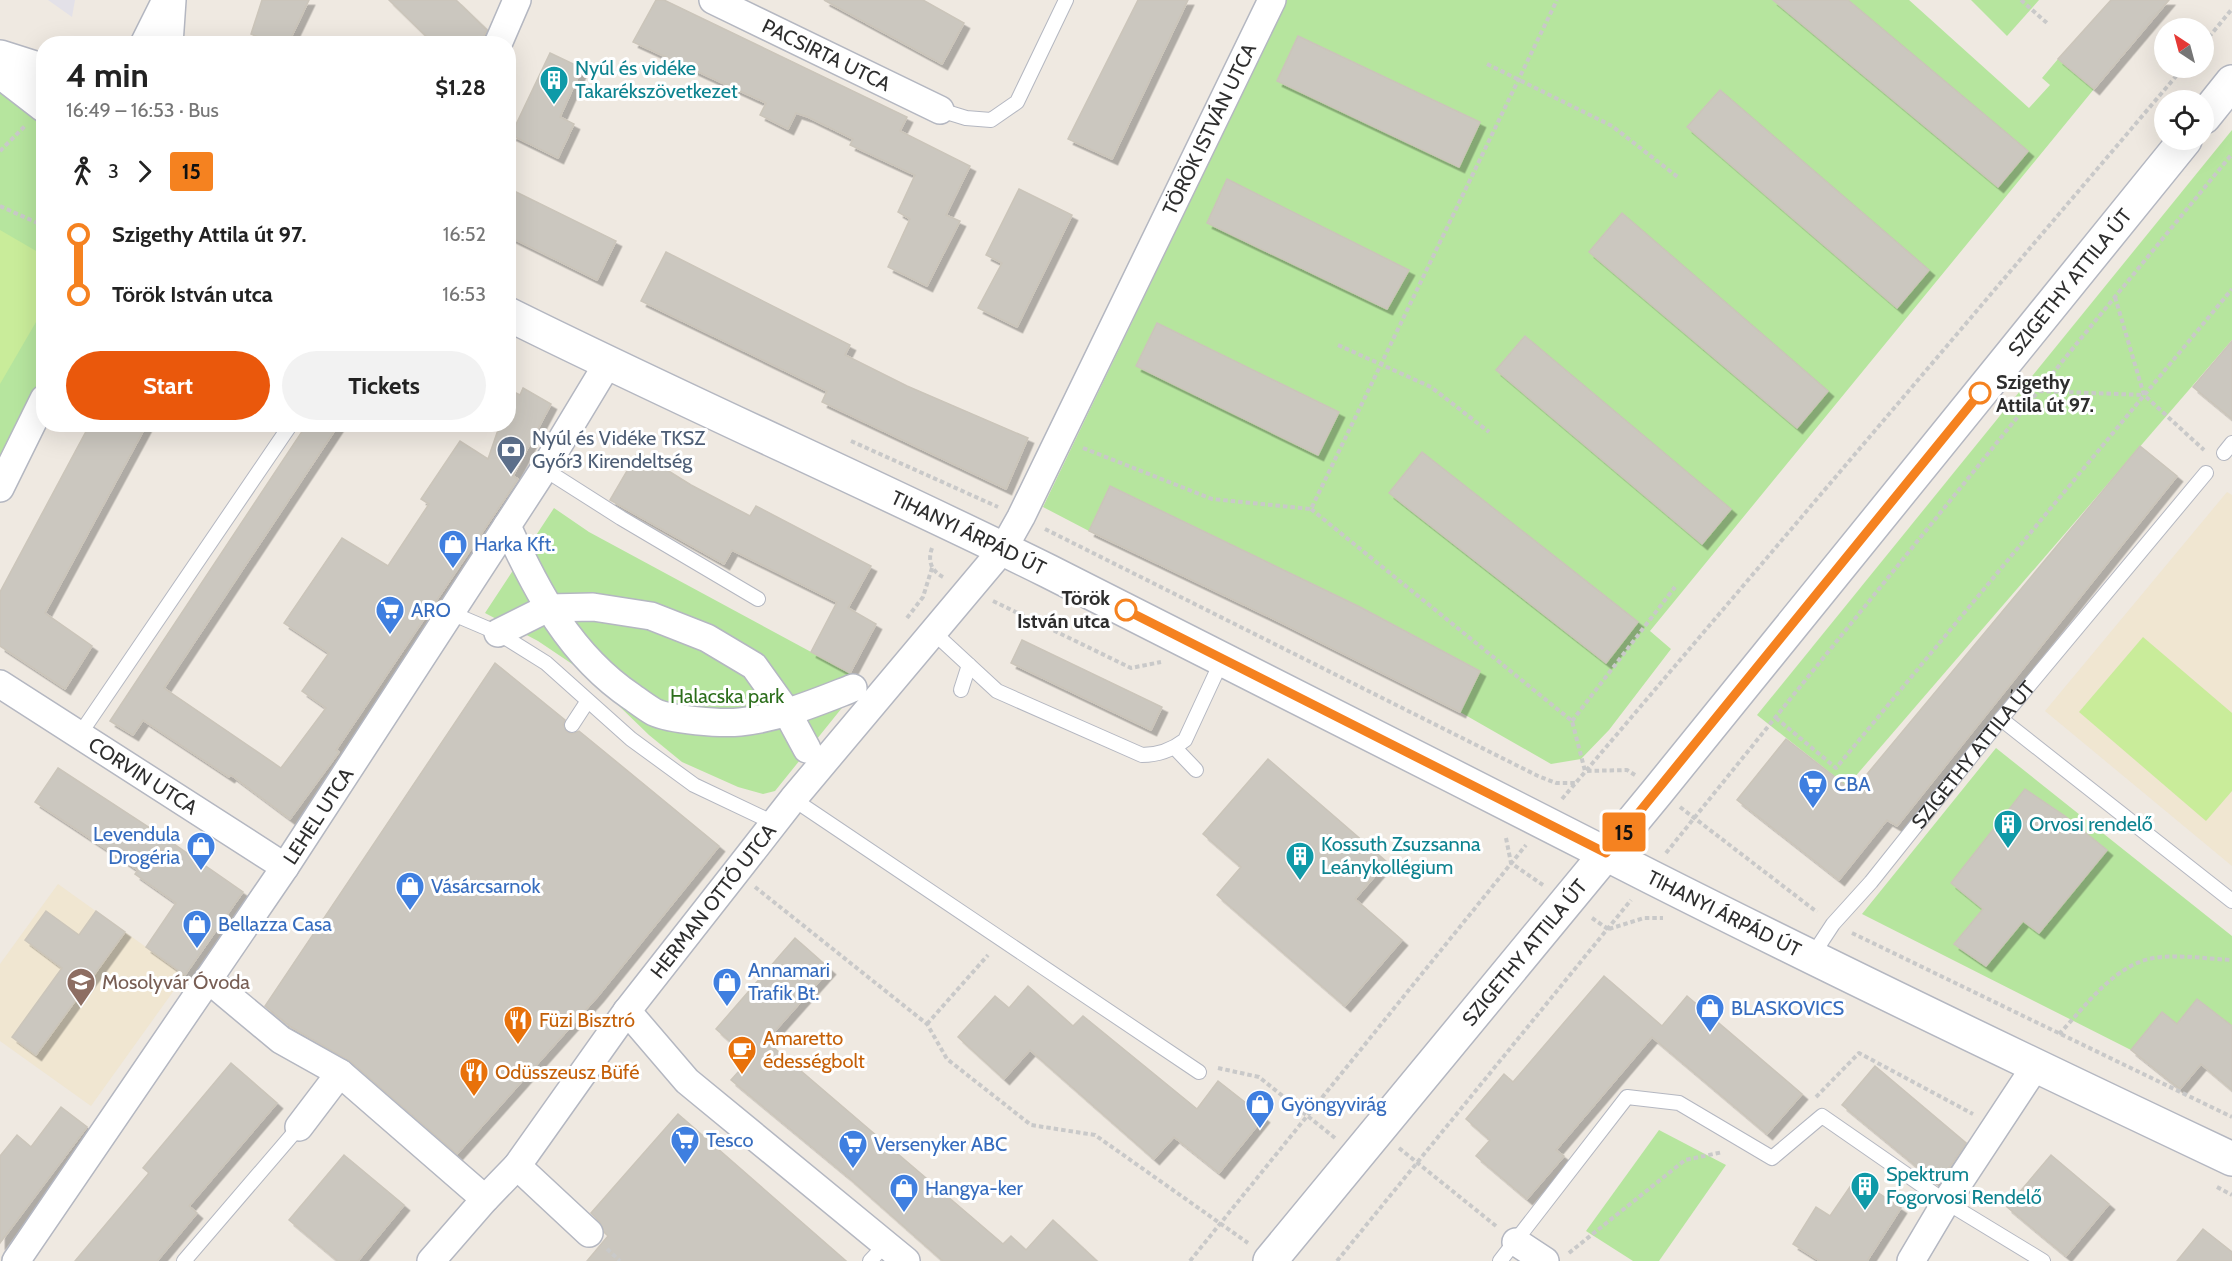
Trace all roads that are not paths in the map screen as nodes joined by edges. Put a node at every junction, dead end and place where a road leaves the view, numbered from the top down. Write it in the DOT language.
graph roads {
  1 [pos="166,0"];
  2 [pos="172,0"];
  3 [pos="517,0"];
  4 [pos="713,0"];
  5 [pos="1066,0"];
  6 [pos="1272,0"];
  7 [pos="148,36"];
  8 [pos="170,36"];
  9 [pos="501,36"];
  10 [pos="0,57"];
  11 [pos="36,68"];
  12 [pos="0,71"];
  13 [pos="2232,82"];
  14 [pos="2214,104"];
  15 [pos="36,109"];
  16 [pos="940,110"];
  17 [pos="2177,150"];
  18 [pos="516,318"];
  19 [pos="608,363"];
  20 [pos="36,415"];
  21 [pos="286,432"];
  22 [pos="544,469"];
  23 [pos="2206,473"];
  24 [pos="0,488"];
  25 [pos="507,526"];
  26 [pos="1003,549"];
  27 [pos="758,599"];
  28 [pos="548,608"];
  29 [pos="451,613"];
  30 [pos="932,631"];
  31 [pos="498,633"];
  32 [pos="1223,658"];
  33 [pos="969,665"];
  34 [pos="0,684"];
  35 [pos="853,687"];
  36 [pos="960,690"];
  37 [pos="587,702"];
  38 [pos="788,712"];
  39 [pos="2001,718"];
  40 [pos="572,725"];
  41 [pos="80,734"];
  42 [pos="1175,748"];
  43 [pos="807,749"];
  44 [pos="1196,770"];
  45 [pos="794,799"];
  46 [pos="774,824"];
  47 [pos="1606,853"];
  48 [pos="285,867"];
  49 [pos="2232,901"];
  50 [pos="1812,956"];
  51 [pos="209,980"];
  52 [pos="627,1011"];
  53 [pos="2035,1066"];
  54 [pos="1199,1072"];
  55 [pos="340,1073"];
  56 [pos="299,1127"];
  57 [pos="2232,1159"];
  58 [pos="517,1166"];
  59 [pos="485,1199"];
  60 [pos="1946,1202"];
  61 [pos="589,1233"];
  62 [pos="1508,1251"];
  63 [pos="887,1256"];
  64 [pos="1556,1257"];
  65 [pos="16,1261"];
  66 [pos="184,1261"];
  67 [pos="430,1261"];
  68 [pos="1271,1261"];
  69 [pos="1911,1261"];
  70 [pos="2043,1261"];
  1 -- 7 [label="street"];
  2 -- 8 [label="street"];
  3 -- 9 [label="street"];
  4 -- 16 [label="street, PACSIRTA UTCA"];
  5 -- 16 [label="lane"];
  6 -- 26 [label="street, TÖRÖK ISTVÁN UTCA"];
  10 -- 11 [label="street"];
  12 -- 15 [label="street"];
  13 -- 14 [label="street"];
  17 -- 47 [label="street, SZIGETHY ATTILA ÚT"];
  18 -- 19 [label="street, TIHANYI ÁRPÁD ÚT"];
  19 -- 22 [label="street, LEHEL UTCA"];
  19 -- 26 [label="street, TIHANYI ÁRPÁD ÚT"];
  20 -- 24 [label="street"];
  21 -- 41 [label="lane"];
  22 -- 25 [label="street, LEHEL UTCA"];
  22 -- 27 [label="lane"];
  23 -- 39 [label="lane, SZIGETHY ATTILA ÚT"];
  25 -- 28 [label="street"];
  25 -- 29 [label="street, LEHEL UTCA"];
  26 -- 30 [label="street, HERMAN OTTÓ UTCA"];
  26 -- 32 [label="street, TIHANYI ÁRPÁD ÚT"];
  28 -- 31 [label="street"];
  28 -- 38 [label="street"];
  28 -- 38 [label="street"];
  29 -- 31 [label="lane"];
  29 -- 48 [label="street, LEHEL UTCA"];
  30 -- 33 [label="lane"];
  30 -- 45 [label="street, HERMAN OTTÓ UTCA"];
  31 -- 37 [label="lane"];
  32 -- 42 [label="lane"];
  32 -- 47 [label="street, TIHANYI ÁRPÁD ÚT"];
  33 -- 36 [label="lane"];
  33 -- 42 [label="lane"];
  34 -- 41 [label="street, CORVIN UTCA"];
  35 -- 38 [label="street"];
  37 -- 40 [label="lane"];
  37 -- 46 [label="lane"];
  38 -- 43 [label="street"];
  39 -- 49 [label="lane"];
  39 -- 50 [label="lane, SZIGETHY ATTILA ÚT"];
  41 -- 48 [label="street, CORVIN UTCA"];
  42 -- 44 [label="lane"];
  45 -- 46 [label="street, HERMAN OTTÓ UTCA"];
  45 -- 54 [label="lane"];
  46 -- 52 [label="street, HERMAN OTTÓ UTCA"];
  47 -- 50 [label="street, TIHANYI ÁRPÁD ÚT"];
  47 -- 68 [label="street, SZIGETHY ATTILA ÚT"];
  48 -- 51 [label="street, LEHEL UTCA"];
  50 -- 53 [label="street, TIHANYI ÁRPÁD ÚT"];
  51 -- 55 [label="street"];
  51 -- 65 [label="street, LEHEL UTCA"];
  52 -- 58 [label="street, HERMAN OTTÓ UTCA"];
  52 -- 63 [label="street"];
  53 -- 57 [label="street, TIHANYI ÁRPÁD ÚT"];
  53 -- 60 [label="street"];
  55 -- 56 [label="street"];
  55 -- 59 [label="street"];
  56 -- 66 [label="lane"];
  58 -- 59 [label="street, HERMAN OTTÓ UTCA"];
  58 -- 61 [label="street"];
  59 -- 67 [label="street, HERMAN OTTÓ UTCA"];
  60 -- 62 [label="lane"];
  60 -- 69 [label="street"];
  60 -- 70 [label="lane"];
  62 -- 64 [label="street"];
}
